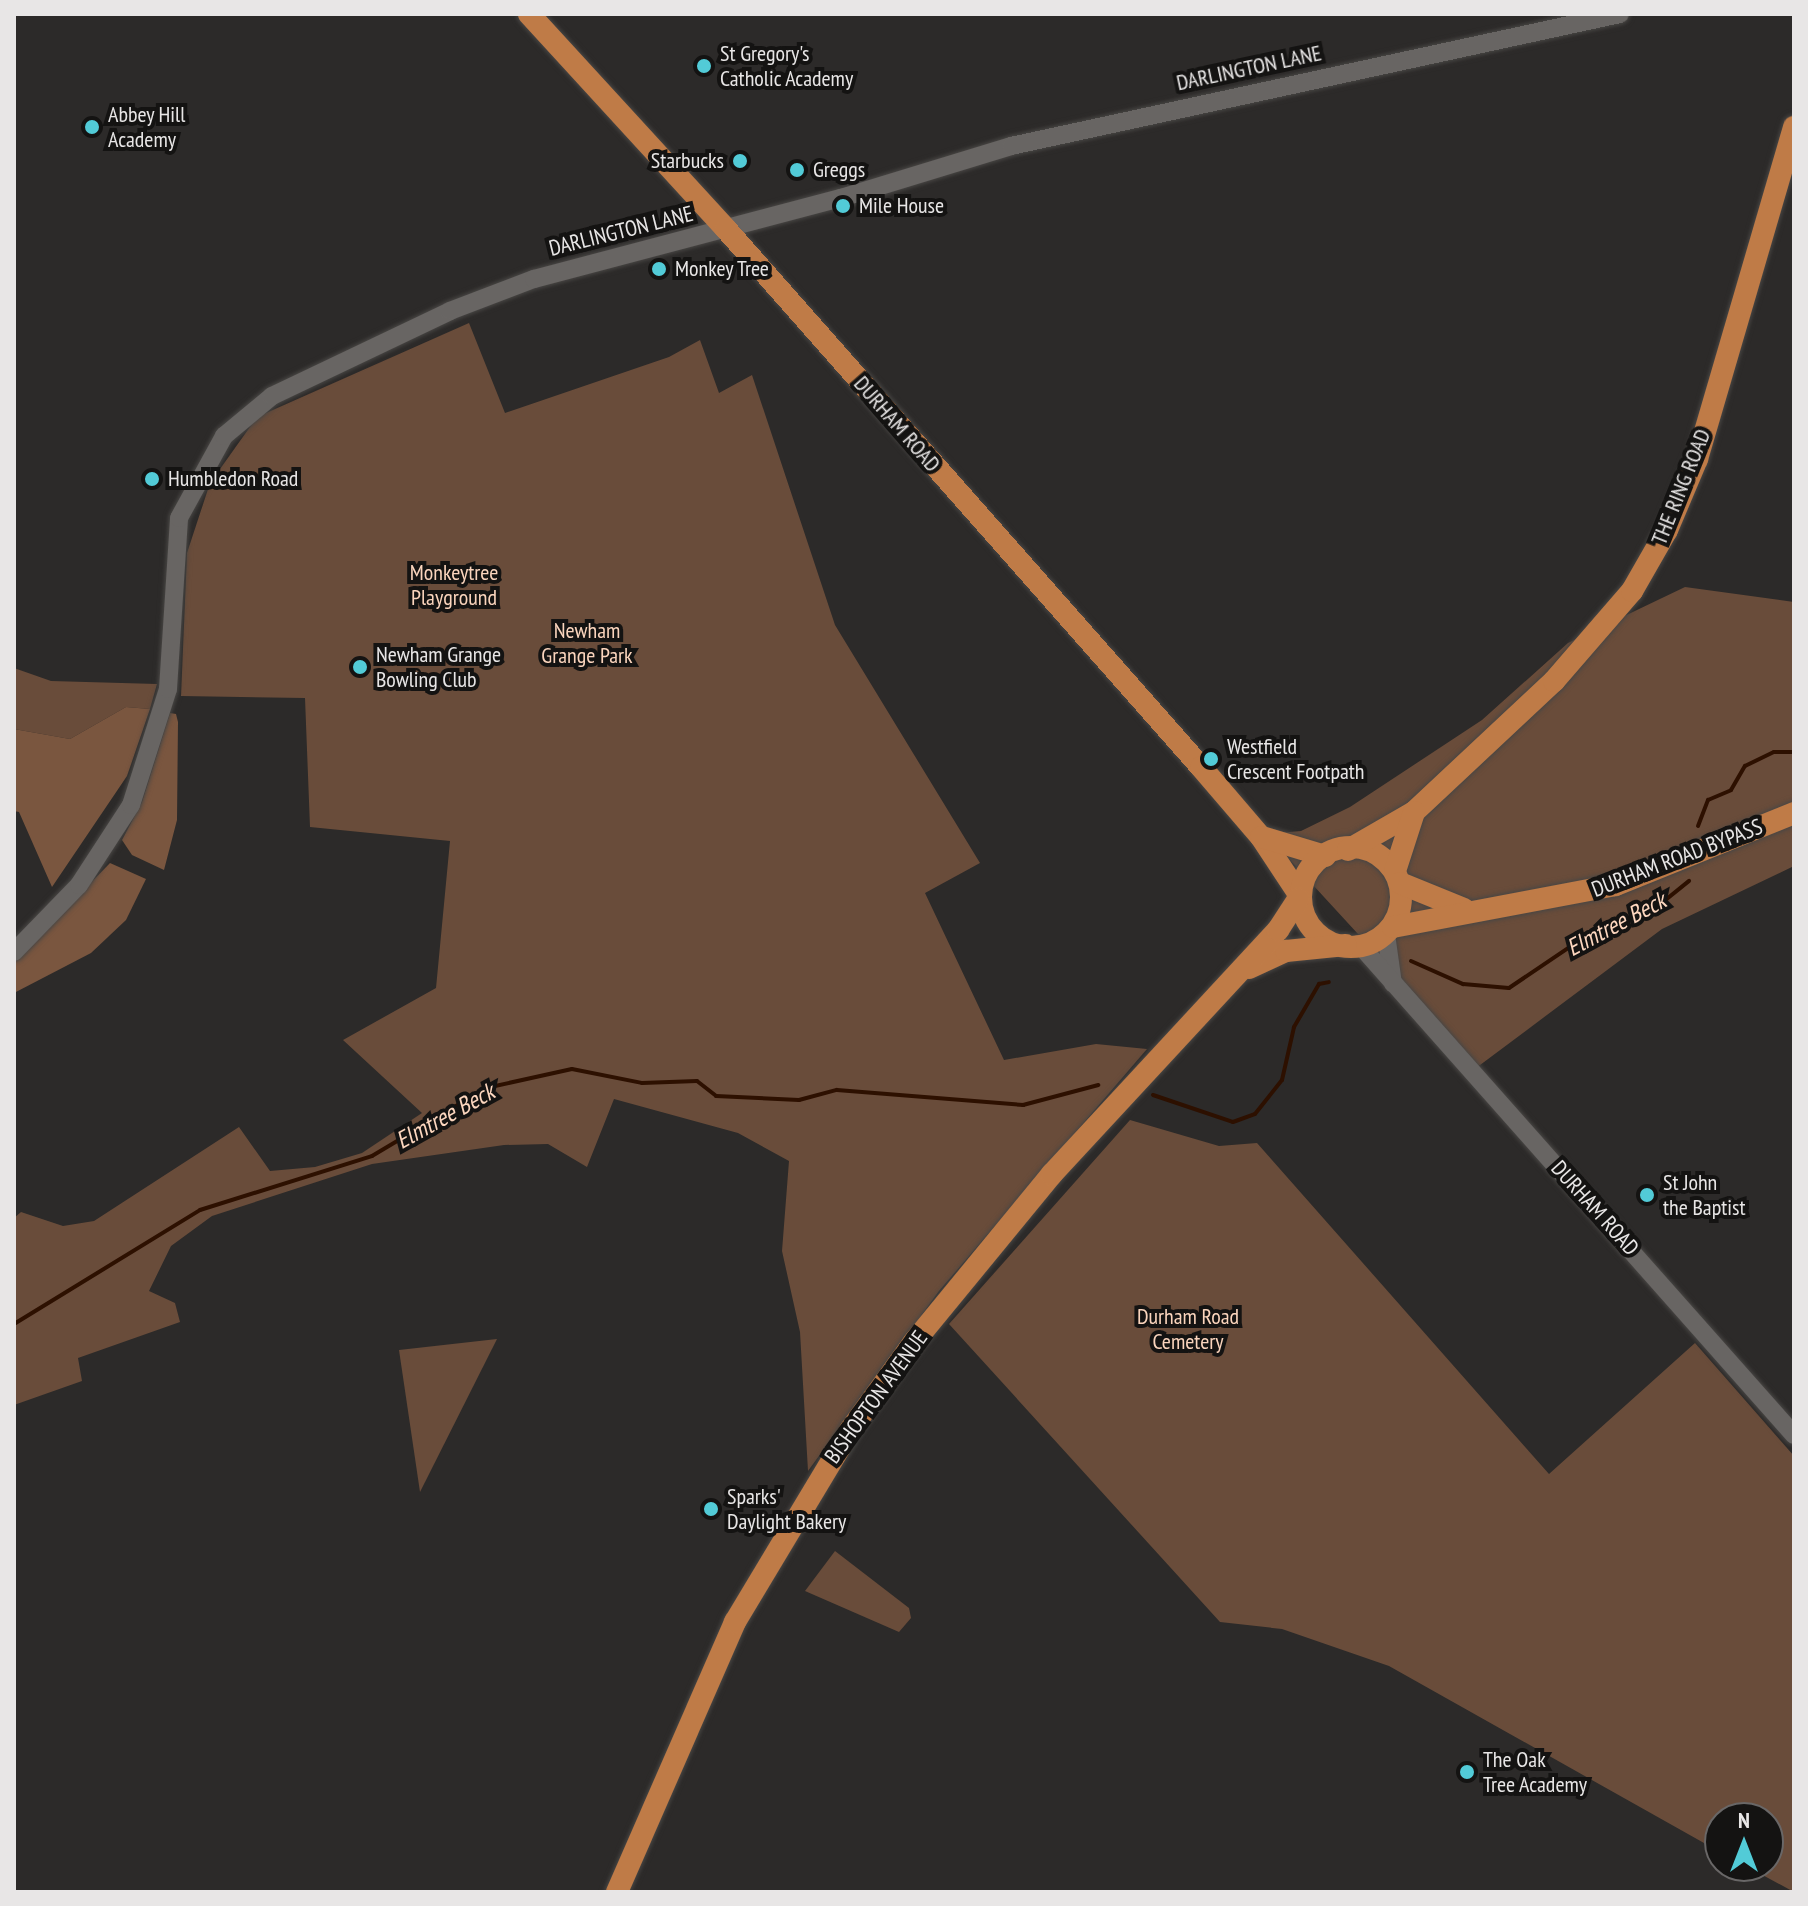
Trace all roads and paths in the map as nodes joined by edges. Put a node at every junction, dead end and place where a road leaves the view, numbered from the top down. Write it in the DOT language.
graph roads {
  1 [pos="529,14"];
  2 [pos="1620,14"];
  3 [pos="1794,127"];
  4 [pos="726,229"];
  5 [pos="1414,812"];
  6 [pos="1794,813"];
  7 [pos="1261,837"];
  8 [pos="1348,850"];
  9 [pos="1325,856"];
  10 [pos="1397,877"];
  11 [pos="1298,896"];
  12 [pos="1465,910"];
  13 [pos="1390,931"];
  14 [pos="1355,944"];
  15 [pos="14,952"];
  16 [pos="1240,972"];
  17 [pos="1393,984"];
  18 [pos="1794,1435"];
  19 [pos="617,1892"];
  1 -- 4 [label="main road, DURHAM ROAD"];
  2 -- 4 [label="street, DARLINGTON LANE"];
  3 -- 5 [label="main road, THE RING ROAD"];
  4 -- 7 [label="main road, DURHAM ROAD"];
  4 -- 15 [label="street, DARLINGTON LANE"];
  5 -- 8 [label="main road, THE RING ROAD"];
  5 -- 10 [label="main road, THE RING ROAD"];
  6 -- 12 [label="main road, DURHAM ROAD BYPASS"];
  7 -- 9 [label="main road"];
  7 -- 11 [label="main road, DURHAM ROAD"];
  8 -- 9 [label="main road"];
  8 -- 10 [label="main road"];
  9 -- 11 [label="main road"];
  10 -- 12 [label="main road, DURHAM ROAD BYPASS"];
  10 -- 13 [label="main road"];
  11 -- 14 [label="main road, DURHAM ROAD"];
  11 -- 16 [label="main road, BISHOPTON AVENUE"];
  12 -- 13 [label="main road, DURHAM ROAD BYPASS"];
  13 -- 14 [label="main road"];
  13 -- 17 [label="street"];
  14 -- 16 [label="main road, BISHOPTON AVENUE"];
  14 -- 17 [label="street, DURHAM ROAD"];
  16 -- 19 [label="main road, BISHOPTON AVENUE"];
  17 -- 18 [label="street, DURHAM ROAD"];
}
